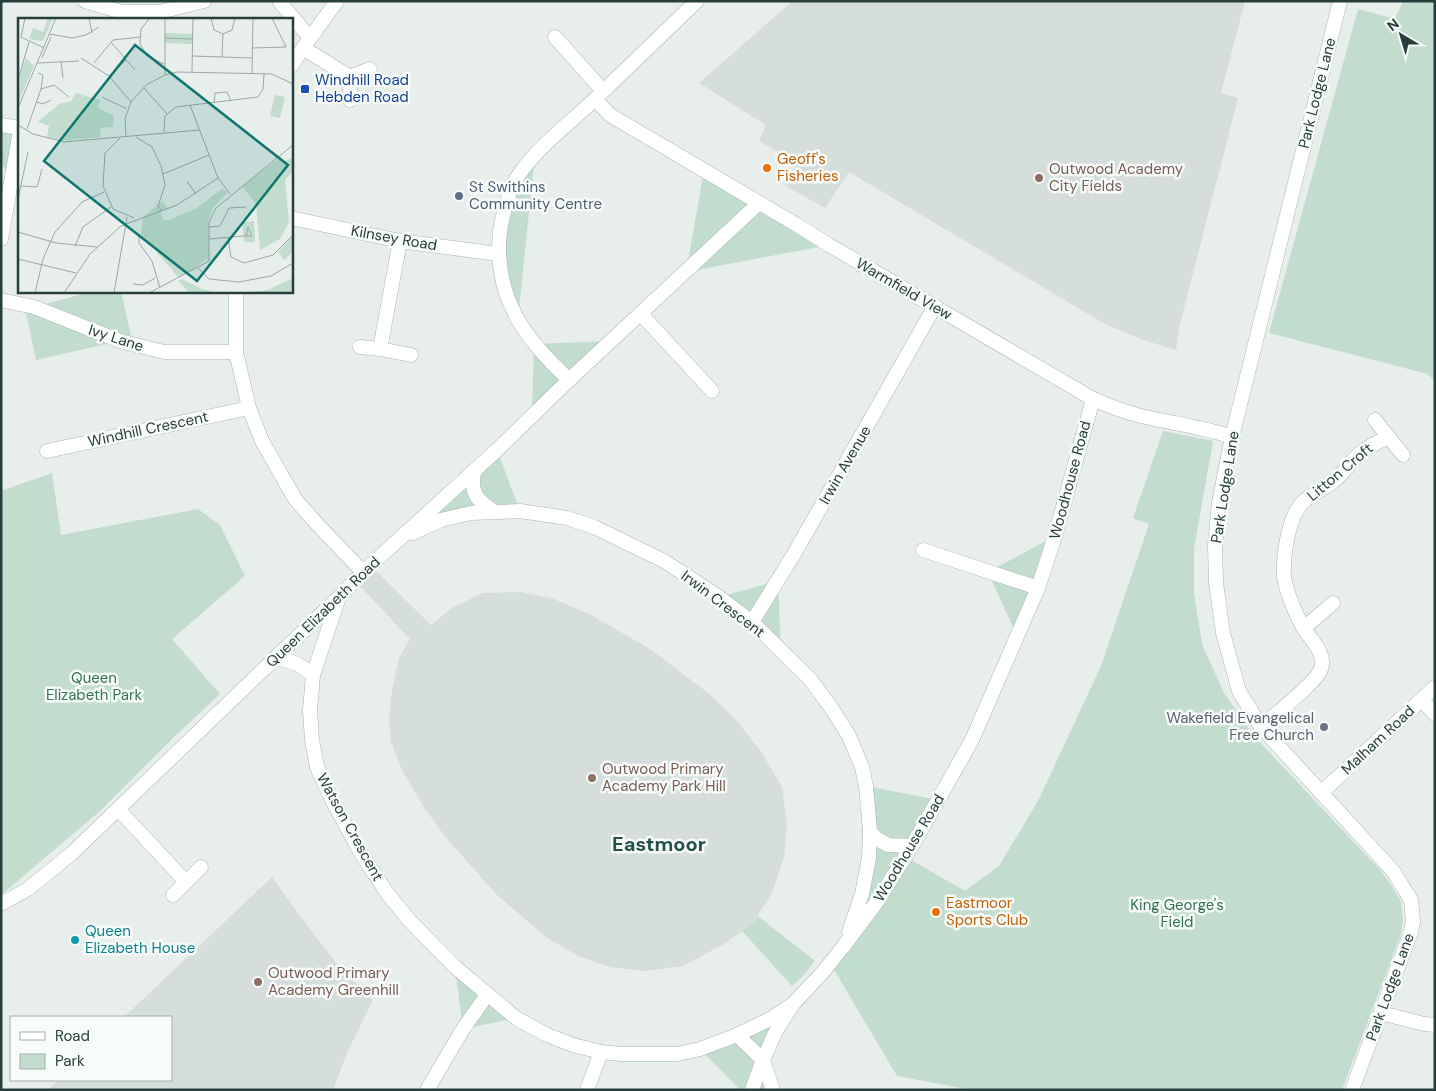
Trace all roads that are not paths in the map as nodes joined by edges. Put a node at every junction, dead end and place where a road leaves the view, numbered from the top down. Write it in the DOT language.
graph roads {
  1 [pos="85,1"];
  2 [pos="204,1"];
  3 [pos="279,1"];
  4 [pos="338,1"];
  5 [pos="697,1"];
  6 [pos="1340,1"];
  7 [pos="290,18"];
  8 [pos="292,20"];
  9 [pos="555,37"];
  10 [pos="307,43"];
  11 [pos="292,65"];
  12 [pos="370,68"];
  13 [pos="350,78"];
  14 [pos="599,95"];
  15 [pos="350,100"];
  16 [pos="1,125"];
  17 [pos="18,128"];
  18 [pos="18,144"];
  19 [pos="760,203"];
  20 [pos="292,218"];
  21 [pos="1,239"];
  22 [pos="400,241"];
  23 [pos="498,254"];
  24 [pos="236,292"];
  25 [pos="1,300"];
  26 [pos="935,306"];
  27 [pos="641,314"];
  28 [pos="360,346"];
  29 [pos="380,349"];
  30 [pos="236,352"];
  31 [pos="411,355"];
  32 [pos="568,380"];
  33 [pos="712,391"];
  34 [pos="1093,399"];
  35 [pos="249,408"];
  36 [pos="1375,420"];
  37 [pos="1232,437"];
  38 [pos="1389,437"];
  39 [pos="47,451"];
  40 [pos="1403,455"];
  41 [pos="475,470"];
  42 [pos="494,511"];
  43 [pos="400,539"];
  44 [pos="923,550"];
  45 [pos="363,572"];
  46 [pos="1038,588"];
  47 [pos="339,597"];
  48 [pos="1333,603"];
  49 [pos="752,622"];
  50 [pos="1304,628"];
  51 [pos="276,658"];
  52 [pos="313,675"];
  53 [pos="1435,687"];
  54 [pos="1421,700"];
  55 [pos="1435,714"];
  56 [pos="1261,727"];
  57 [pos="1321,793"];
  58 [pos="118,810"];
  59 [pos="870,831"];
  60 [pos="912,846"];
  61 [pos="201,867"];
  62 [pos="186,882"];
  63 [pos="173,895"];
  64 [pos="1,904"];
  65 [pos="843,947"];
  66 [pos="487,995"];
  67 [pos="793,1004"];
  68 [pos="1381,1013"];
  69 [pos="1435,1025"];
  70 [pos="737,1035"];
  71 [pos="602,1052"];
  72 [pos="763,1060"];
  73 [pos="427,1090"];
  74 [pos="587,1090"];
  75 [pos="752,1090"];
  76 [pos="773,1090"];
  77 [pos="1352,1090"];
  1 -- 2 [label="street"];
  3 -- 7 [label="street"];
  4 -- 10 [label="street"];
  5 -- 14 [label="street"];
  6 -- 37 [label="street, Park Lodge Lane"];
  8 -- 10 [label="street"];
  9 -- 14 [label="street, Warmfield View"];
  10 -- 11 [label="street"];
  10 -- 13 [label="street"];
  12 -- 13 [label="street"];
  13 -- 15 [label="street"];
  14 -- 19 [label="street, Warmfield View"];
  14 -- 23 [label="street"];
  16 -- 17 [label="street"];
  18 -- 21 [label="street"];
  19 -- 26 [label="street, Warmfield View"];
  19 -- 27 [label="street, Queen Elizabeth Road"];
  20 -- 22 [label="street, Kilnsey Road"];
  22 -- 23 [label="street, Kilnsey Road"];
  22 -- 29 [label="street"];
  23 -- 32 [label="street"];
  24 -- 30 [label="street"];
  25 -- 30 [label="street, Ivy Lane"];
  26 -- 34 [label="street, Warmfield View"];
  26 -- 49 [label="street, Irwin Avenue"];
  27 -- 32 [label="street, Queen Elizabeth Road"];
  27 -- 33 [label="street"];
  28 -- 29 [label="street"];
  29 -- 31 [label="street"];
  30 -- 35 [label="street"];
  32 -- 41 [label="street, Queen Elizabeth Road"];
  34 -- 37 [label="street, Warmfield View"];
  34 -- 46 [label="street, Woodhouse Road"];
  35 -- 39 [label="street, Windhill Crescent"];
  35 -- 45 [label="street"];
  36 -- 38 [label="street, Litton Croft"];
  37 -- 56 [label="street, Park Lodge Lane"];
  38 -- 40 [label="street, Litton Croft"];
  38 -- 50 [label="street, Litton Croft"];
  41 -- 42 [label="street"];
  41 -- 43 [label="street, Queen Elizabeth Road"];
  42 -- 43 [label="street, Irwin Crescent"];
  42 -- 49 [label="street, Irwin Crescent"];
  43 -- 45 [label="street, Queen Elizabeth Road"];
  44 -- 46 [label="street"];
  45 -- 47 [label="street, Queen Elizabeth Road"];
  46 -- 60 [label="street, Woodhouse Road"];
  47 -- 51 [label="street, Queen Elizabeth Road"];
  47 -- 52 [label="street, Watson Crescent"];
  48 -- 50 [label="street"];
  49 -- 59 [label="street, Irwin Crescent"];
  50 -- 56 [label="street, Litton Croft"];
  51 -- 52 [label="street"];
  51 -- 58 [label="street, Queen Elizabeth Road"];
  52 -- 66 [label="street, Watson Crescent"];
  53 -- 54 [label="street, Malham Road"];
  54 -- 55 [label="street"];
  54 -- 57 [label="street, Malham Road"];
  56 -- 57 [label="street, Park Lodge Lane"];
  57 -- 68 [label="street, Park Lodge Lane"];
  58 -- 62 [label="street"];
  58 -- 64 [label="street, Queen Elizabeth Road"];
  59 -- 60 [label="street"];
  59 -- 65 [label="street, Irwin Crescent"];
  60 -- 65 [label="street, Woodhouse Road"];
  61 -- 62 [label="street"];
  62 -- 63 [label="street"];
  65 -- 67 [label="street, Woodhouse Road"];
  66 -- 71 [label="street, Watson Crescent"];
  66 -- 73 [label="street"];
  67 -- 70 [label="street, Watson Crescent"];
  67 -- 72 [label="street, Woodhouse Road"];
  68 -- 69 [label="street"];
  68 -- 77 [label="street, Park Lodge Lane"];
  70 -- 71 [label="street, Watson Crescent"];
  70 -- 72 [label="street"];
  71 -- 74 [label="street"];
  72 -- 75 [label="street, Woodhouse Road"];
  72 -- 76 [label="street"];
}
